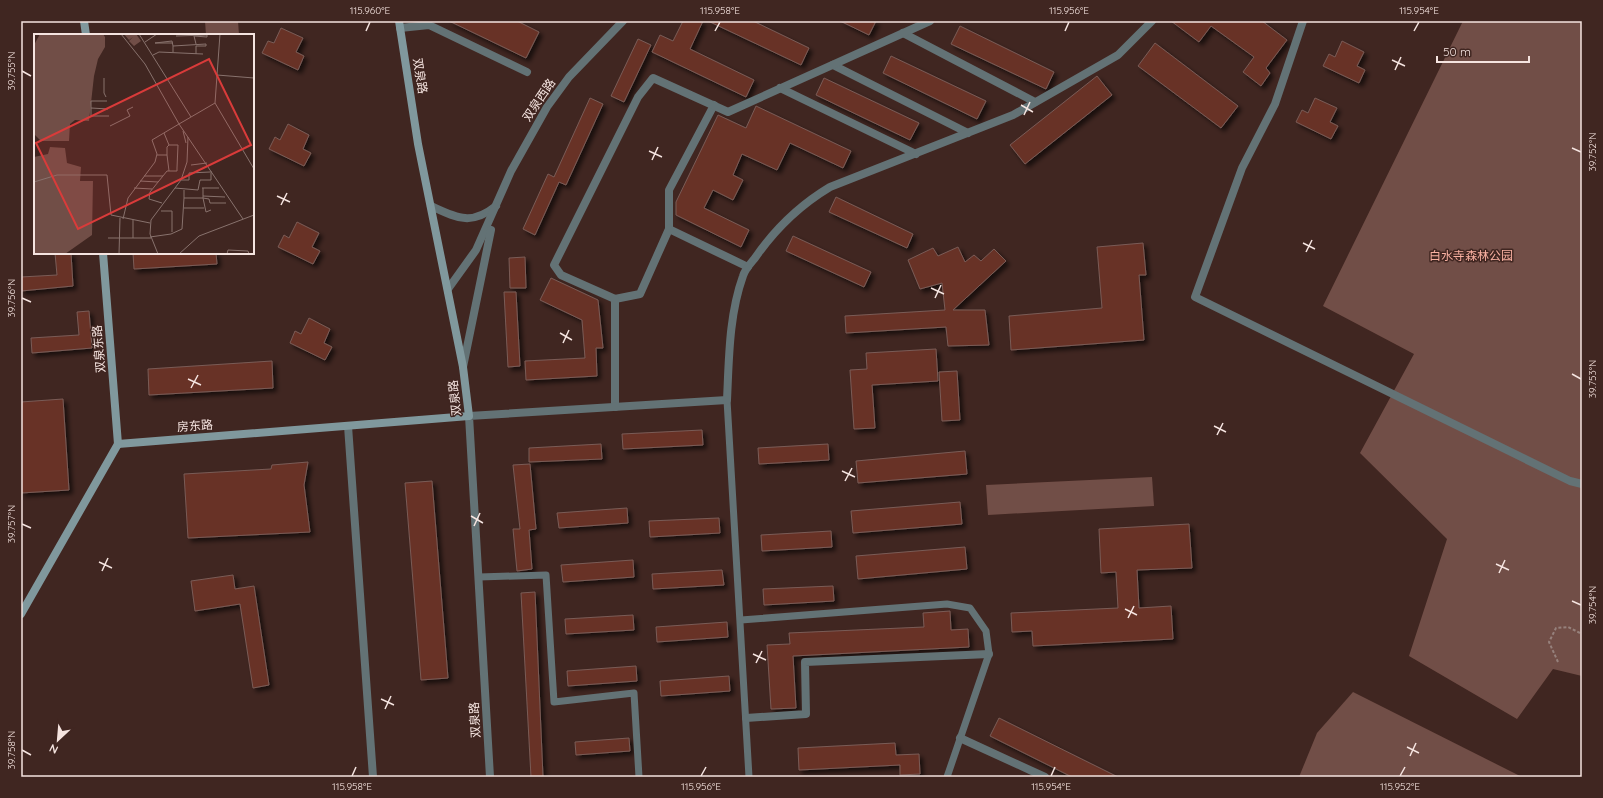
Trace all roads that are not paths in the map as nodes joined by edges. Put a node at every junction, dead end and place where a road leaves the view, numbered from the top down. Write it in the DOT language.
graph roads {
  1 [pos="84,21"];
  2 [pos="623,21"];
  3 [pos="930,21"];
  4 [pos="1152,21"];
  5 [pos="1302,21"];
  6 [pos="425,23"];
  7 [pos="400,24"];
  8 [pos="903,33"];
  9 [pos="86,34"];
  10 [pos="833,65"];
  11 [pos="527,72"];
  12 [pos="780,88"];
  13 [pos="1035,102"];
  14 [pos="714,105"];
  15 [pos="968,133"];
  16 [pos="916,154"];
  17 [pos="431,206"];
  18 [pos="496,206"];
  19 [pos="669,229"];
  20 [pos="103,254"];
  21 [pos="748,267"];
  22 [pos="448,289"];
  23 [pos="614,299"];
  24 [pos="463,367"];
  25 [pos="727,400"];
  26 [pos="615,407"];
  27 [pos="469,416"];
  28 [pos="348,426"];
  29 [pos="118,444"];
  30 [pos="1582,484"];
  31 [pos="479,577"];
  32 [pos="21,614"];
  33 [pos="741,620"];
  34 [pos="989,654"];
  35 [pos="746,718"];
  36 [pos="960,738"];
  37 [pos="373,777"];
  38 [pos="490,777"];
  39 [pos="639,777"];
  40 [pos="749,777"];
  41 [pos="947,777"];
  42 [pos="1044,777"];
  1 -- 9 [label="main road"];
  2 -- 18 [label="street, 双泉西路"];
  3 -- 8 [label="street"];
  4 -- 13 [label="street"];
  5 -- 30 [label="street"];
  6 -- 7 [label="street"];
  6 -- 11 [label="street"];
  7 -- 17 [label="main road, 双泉路"];
  8 -- 10 [label="street"];
  8 -- 13 [label="street"];
  10 -- 12 [label="street"];
  10 -- 15 [label="street"];
  12 -- 14 [label="street"];
  12 -- 16 [label="street"];
  13 -- 15 [label="street"];
  14 -- 19 [label="street"];
  14 -- 23 [label="street"];
  15 -- 16 [label="street"];
  16 -- 21 [label="street"];
  17 -- 18 [label="street"];
  17 -- 22 [label="main road, 双泉路"];
  18 -- 22 [label="street, 双泉西路"];
  18 -- 24 [label="street, 双泉西路"];
  19 -- 21 [label="street"];
  19 -- 23 [label="street"];
  20 -- 29 [label="main road, 双泉东路"];
  21 -- 25 [label="street"];
  22 -- 24 [label="main road, 双泉路"];
  23 -- 26 [label="street"];
  24 -- 27 [label="main road, 双泉路"];
  25 -- 26 [label="street"];
  25 -- 33 [label="lane"];
  26 -- 27 [label="street"];
  27 -- 28 [label="main road, 房东路"];
  27 -- 31 [label="street, 双泉路"];
  28 -- 29 [label="main road, 房东路"];
  28 -- 37 [label="street"];
  29 -- 32 [label="main road"];
  31 -- 38 [label="street, 双泉路"];
  31 -- 39 [label="lane"];
  33 -- 34 [label="lane"];
  33 -- 35 [label="lane"];
  34 -- 35 [label="street"];
  34 -- 36 [label="lane"];
  35 -- 40 [label="lane"];
  36 -- 41 [label="lane"];
  36 -- 42 [label="street"];
}
